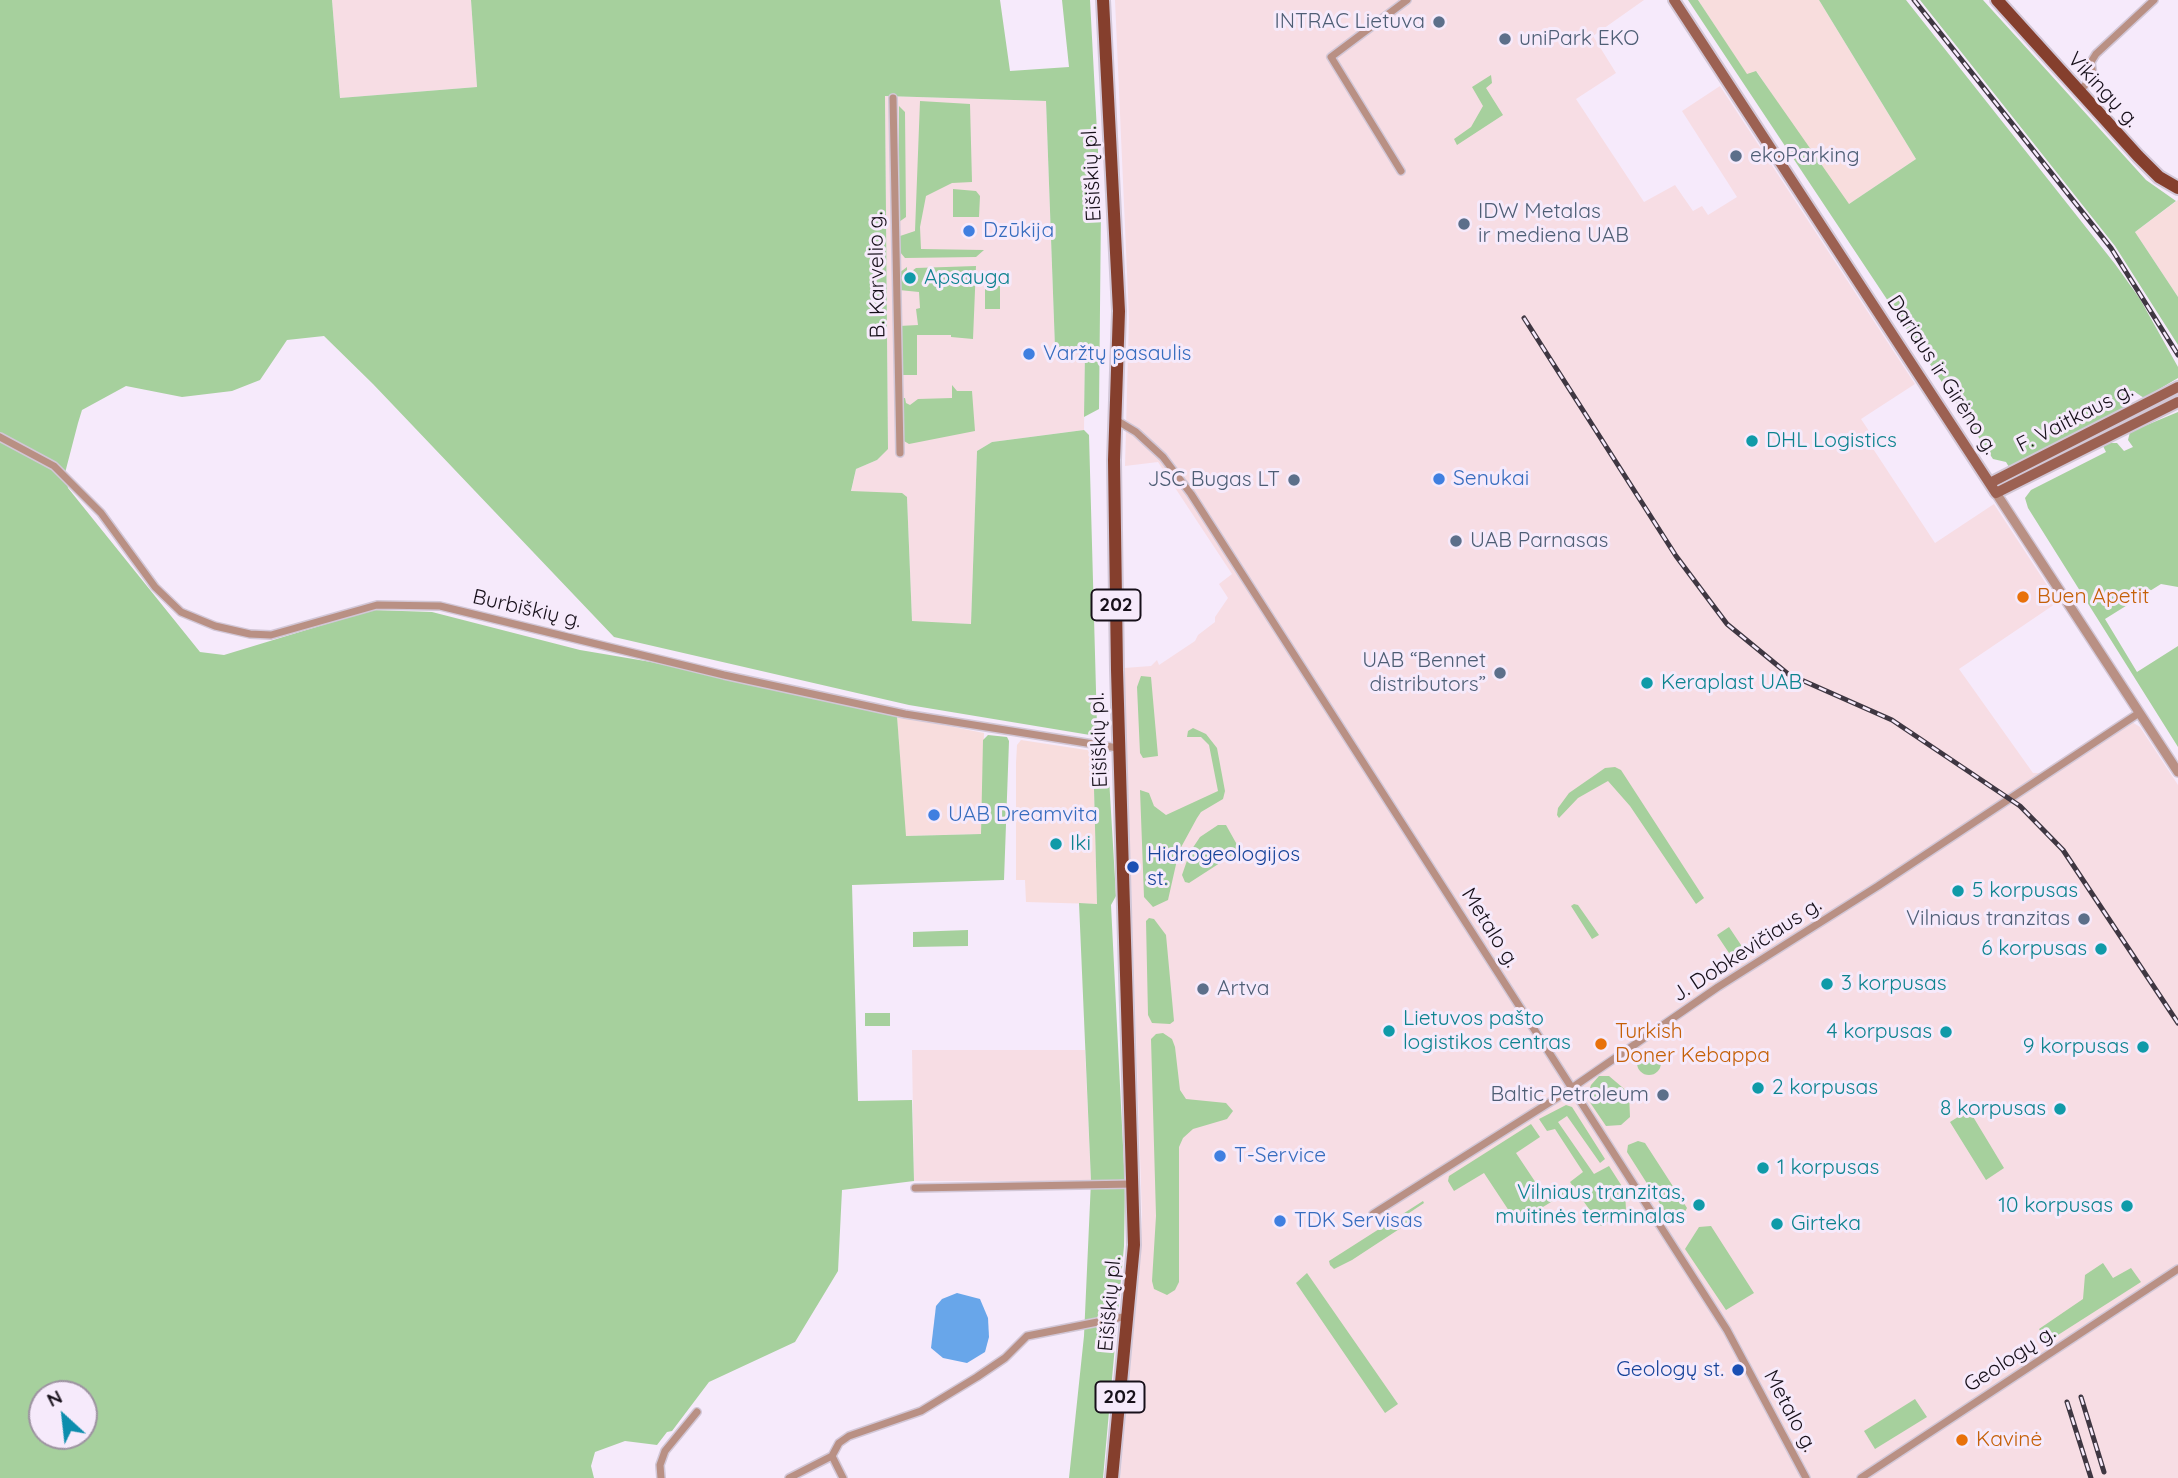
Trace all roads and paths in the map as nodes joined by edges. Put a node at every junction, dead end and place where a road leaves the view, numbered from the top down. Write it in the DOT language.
graph roads {
  1 [pos="1103,0"];
  2 [pos="1407,0"];
  3 [pos="1674,0"];
  4 [pos="1997,0"];
  5 [pos="2154,0"];
  6 [pos="2078,92"];
  7 [pos="893,97"];
  8 [pos="1401,171"];
  9 [pos="2178,188"];
  10 [pos="2178,387"];
  11 [pos="2173,405"];
  12 [pos="1116,420"];
  13 [pos="0,437"];
  14 [pos="900,453"];
  15 [pos="1993,488"];
  16 [pos="2139,713"];
  17 [pos="1118,748"];
  18 [pos="2178,772"];
  19 [pos="1570,1088"];
  20 [pos="1133,1184"];
  21 [pos="915,1188"];
  22 [pos="1373,1214"];
  23 [pos="2178,1269"];
  24 [pos="1129,1316"];
  25 [pos="697,1412"];
  26 [pos="832,1456"];
  27 [pos="661,1478"];
  28 [pos="789,1478"];
  29 [pos="843,1478"];
  30 [pos="1112,1478"];
  31 [pos="1806,1478"];
  32 [pos="1861,1478"];
  1 -- 12 [label="main road, Eišiškių pl. / 202"];
  2 -- 8 [label="street"];
  3 -- 15 [label="main road, Dariaus ir Girėno g."];
  4 -- 6 [label="main road, Vikingų g."];
  5 -- 6 [label="street"];
  6 -- 9 [label="main road, Vikingų g."];
  7 -- 14 [label="street, B. Karvelio g."];
  10 -- 15 [label="main road, F. Vaitkaus g."];
  11 -- 15 [label="main road, F. Vaitkaus g."];
  12 -- 17 [label="main road, Eišiškių pl. / 202"];
  12 -- 19 [label="street, Metalo g."];
  13 -- 17 [label="street, Burbiškių g."];
  15 -- 16 [label="street, Dariaus ir Girėno g."];
  16 -- 18 [label="street, Dariaus ir Girėno g."];
  16 -- 19 [label="street, J. Dobkevičiaus g."];
  17 -- 20 [label="main road, Eišiškių pl. / 202"];
  19 -- 22 [label="street, J. Dobkevičiaus g."];
  19 -- 31 [label="street, Metalo g."];
  20 -- 21 [label="street"];
  20 -- 24 [label="main road, Eišiškių pl. / 202"];
  23 -- 32 [label="street, Geologų g."];
  24 -- 26 [label="street"];
  24 -- 30 [label="main road, Eišiškių pl. / 202"];
  25 -- 27 [label="street"];
  26 -- 28 [label="street"];
  26 -- 29 [label="street"];
}
